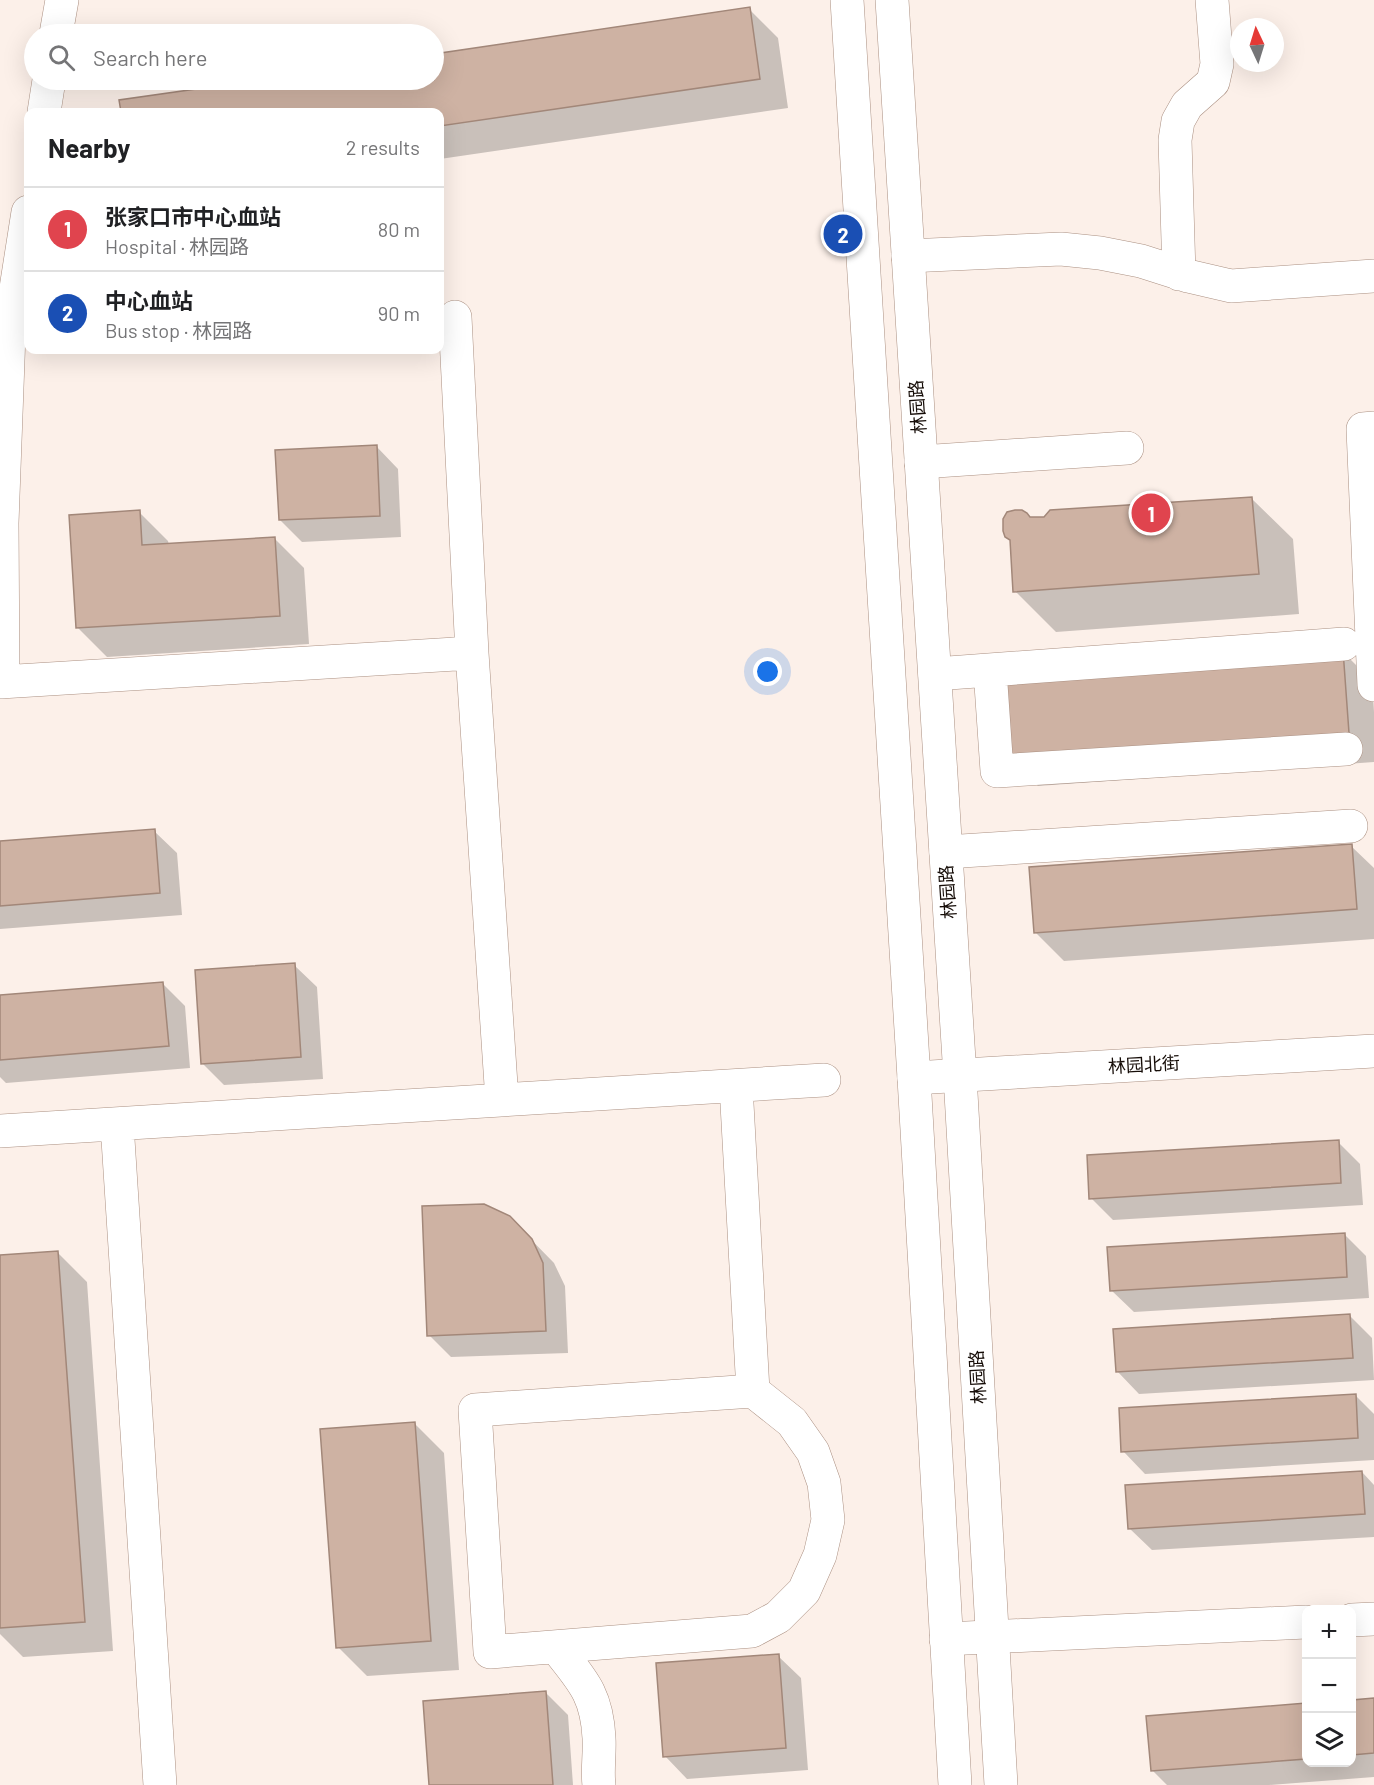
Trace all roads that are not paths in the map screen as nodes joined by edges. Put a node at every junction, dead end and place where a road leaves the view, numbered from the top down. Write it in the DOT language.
graph roads {
  1 [pos="62,0"];
  2 [pos="847,0"];
  3 [pos="892,0"];
  4 [pos="1212,0"];
  5 [pos="58,24"];
  6 [pos="47,90"];
  7 [pos="45,108"];
  8 [pos="24,237"];
  9 [pos="908,256"];
  10 [pos="1179,274"];
  11 [pos="1374,276"];
  12 [pos="456,317"];
  13 [pos="1374,428"];
  14 [pos="1127,448"];
  15 [pos="921,462"];
  16 [pos="1344,644"];
  17 [pos="472,653"];
  18 [pos="990,670"];
  19 [pos="935,674"];
  20 [pos="1374,676"];
  21 [pos="1,682"];
  22 [pos="1374,685"];
  23 [pos="1346,749"];
  24 [pos="1352,826"];
  25 [pos="946,852"];
  26 [pos="1374,1051"];
  27 [pos="960,1076"];
  28 [pos="914,1078"];
  29 [pos="824,1080"];
  30 [pos="736,1086"];
  31 [pos="502,1100"];
  32 [pos="117,1124"];
  33 [pos="0,1131"];
  34 [pos="753,1391"];
  35 [pos="1374,1619"];
  36 [pos="1356,1620"];
  37 [pos="1302,1622"];
  38 [pos="992,1636"];
  39 [pos="946,1639"];
  40 [pos="556,1647"];
  41 [pos="160,1785"];
  42 [pos="599,1785"];
  43 [pos="955,1785"];
  44 [pos="1001,1785"];
  1 -- 5 [label="main road"];
  2 -- 28 [label="main road"];
  3 -- 9 [label="main road, 林园路"];
  4 -- 10 [label="main road"];
  6 -- 7 [label="main road"];
  8 -- 21 [label="main road"];
  9 -- 10 [label="main road"];
  9 -- 15 [label="main road, 林园路"];
  10 -- 11 [label="main road"];
  12 -- 17 [label="main road"];
  13 -- 20 [label="main road"];
  14 -- 15 [label="main road"];
  15 -- 19 [label="main road, 林园路"];
  16 -- 18 [label="main road"];
  17 -- 21 [label="main road"];
  17 -- 31 [label="main road"];
  18 -- 19 [label="main road"];
  18 -- 23 [label="main road"];
  19 -- 25 [label="main road, 林园路"];
  20 -- 22 [label="main road"];
  24 -- 25 [label="main road"];
  25 -- 27 [label="main road, 林园路"];
  26 -- 27 [label="main road, 林园北街"];
  27 -- 28 [label="main road, 林园北街"];
  27 -- 38 [label="main road, 林园路"];
  28 -- 39 [label="main road"];
  29 -- 30 [label="main road"];
  30 -- 31 [label="main road"];
  30 -- 34 [label="main road"];
  31 -- 32 [label="main road"];
  32 -- 33 [label="main road"];
  32 -- 41 [label="main road"];
  34 -- 40 [label="main road"];
  34 -- 40 [label="main road"];
  35 -- 36 [label="main road"];
  37 -- 38 [label="main road"];
  38 -- 39 [label="main road"];
  38 -- 44 [label="main road, 林园路"];
  39 -- 43 [label="main road"];
  40 -- 42 [label="main road"];
}
